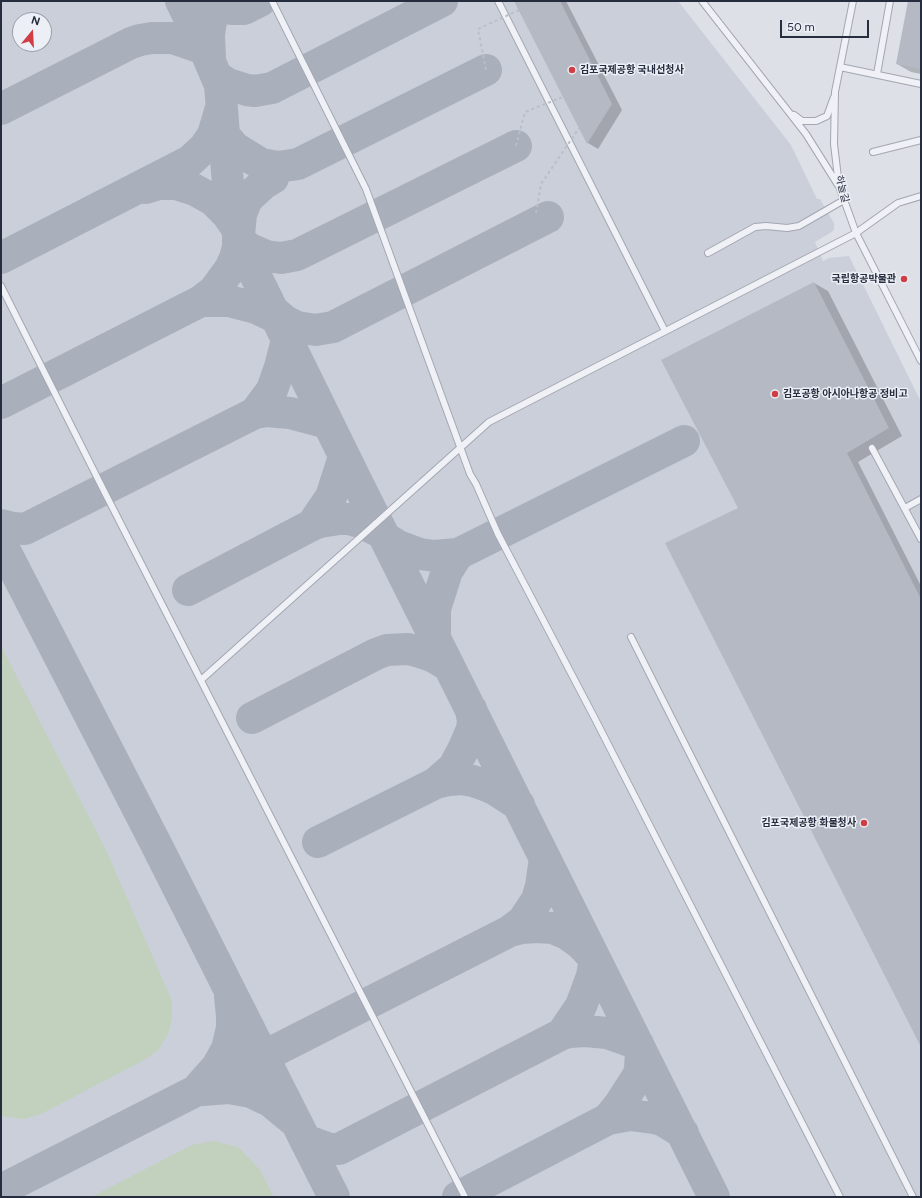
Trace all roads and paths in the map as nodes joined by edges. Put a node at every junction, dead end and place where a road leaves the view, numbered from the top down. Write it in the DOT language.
graph roads {
  1 [pos="272,1"];
  2 [pos="498,1"];
  3 [pos="702,1"];
  4 [pos="853,1"];
  5 [pos="890,1"];
  6 [pos="519,10"];
  7 [pos="840,67"];
  8 [pos="486,70"];
  9 [pos="877,74"];
  10 [pos="921,84"];
  11 [pos="836,92"];
  12 [pos="563,97"];
  13 [pos="788,111"];
  14 [pos="579,128"];
  15 [pos="921,140"];
  16 [pos="516,146"];
  17 [pos="873,152"];
  18 [pos="839,186"];
  19 [pos="921,196"];
  20 [pos="844,200"];
  21 [pos="536,213"];
  22 [pos="856,233"];
  23 [pos="708,253"];
  24 [pos="1,286"];
  25 [pos="665,331"];
  26 [pos="921,361"];
  27 [pos="460,448"];
  28 [pos="872,448"];
  29 [pos="921,499"];
  30 [pos="905,508"];
  31 [pos="921,539"];
  32 [pos="631,637"];
  33 [pos="201,680"];
  34 [pos="465,1197"];
  35 [pos="840,1197"];
  36 [pos="912,1197"];
  1 -- 27 [label="lane"];
  2 -- 25 [label="lane"];
  3 -- 13 [label="lane"];
  4 -- 7 [label="lane, 하늘길"];
  5 -- 9 [label="lane"];
  6 -- 8 [label="path, bridge"];
  7 -- 9 [label="lane"];
  7 -- 11 [label="lane, 하늘길"];
  9 -- 10 [label="lane"];
  11 -- 13 [label="lane"];
  11 -- 18 [label="lane, 하늘길"];
  12 -- 16 [label="path, bridge"];
  13 -- 18 [label="lane"];
  14 -- 21 [label="path, bridge"];
  15 -- 17 [label="lane"];
  18 -- 20 [label="lane, 하늘길"];
  19 -- 22 [label="lane"];
  20 -- 22 [label="lane, 하늘길"];
  20 -- 23 [label="lane"];
  22 -- 25 [label="lane"];
  22 -- 26 [label="lane, 하늘길"];
  24 -- 33 [label="lane"];
  25 -- 27 [label="lane"];
  27 -- 33 [label="lane"];
  27 -- 35 [label="lane"];
  28 -- 30 [label="lane"];
  29 -- 30 [label="lane"];
  30 -- 31 [label="lane"];
  32 -- 36 [label="lane"];
  33 -- 34 [label="lane"];
}
